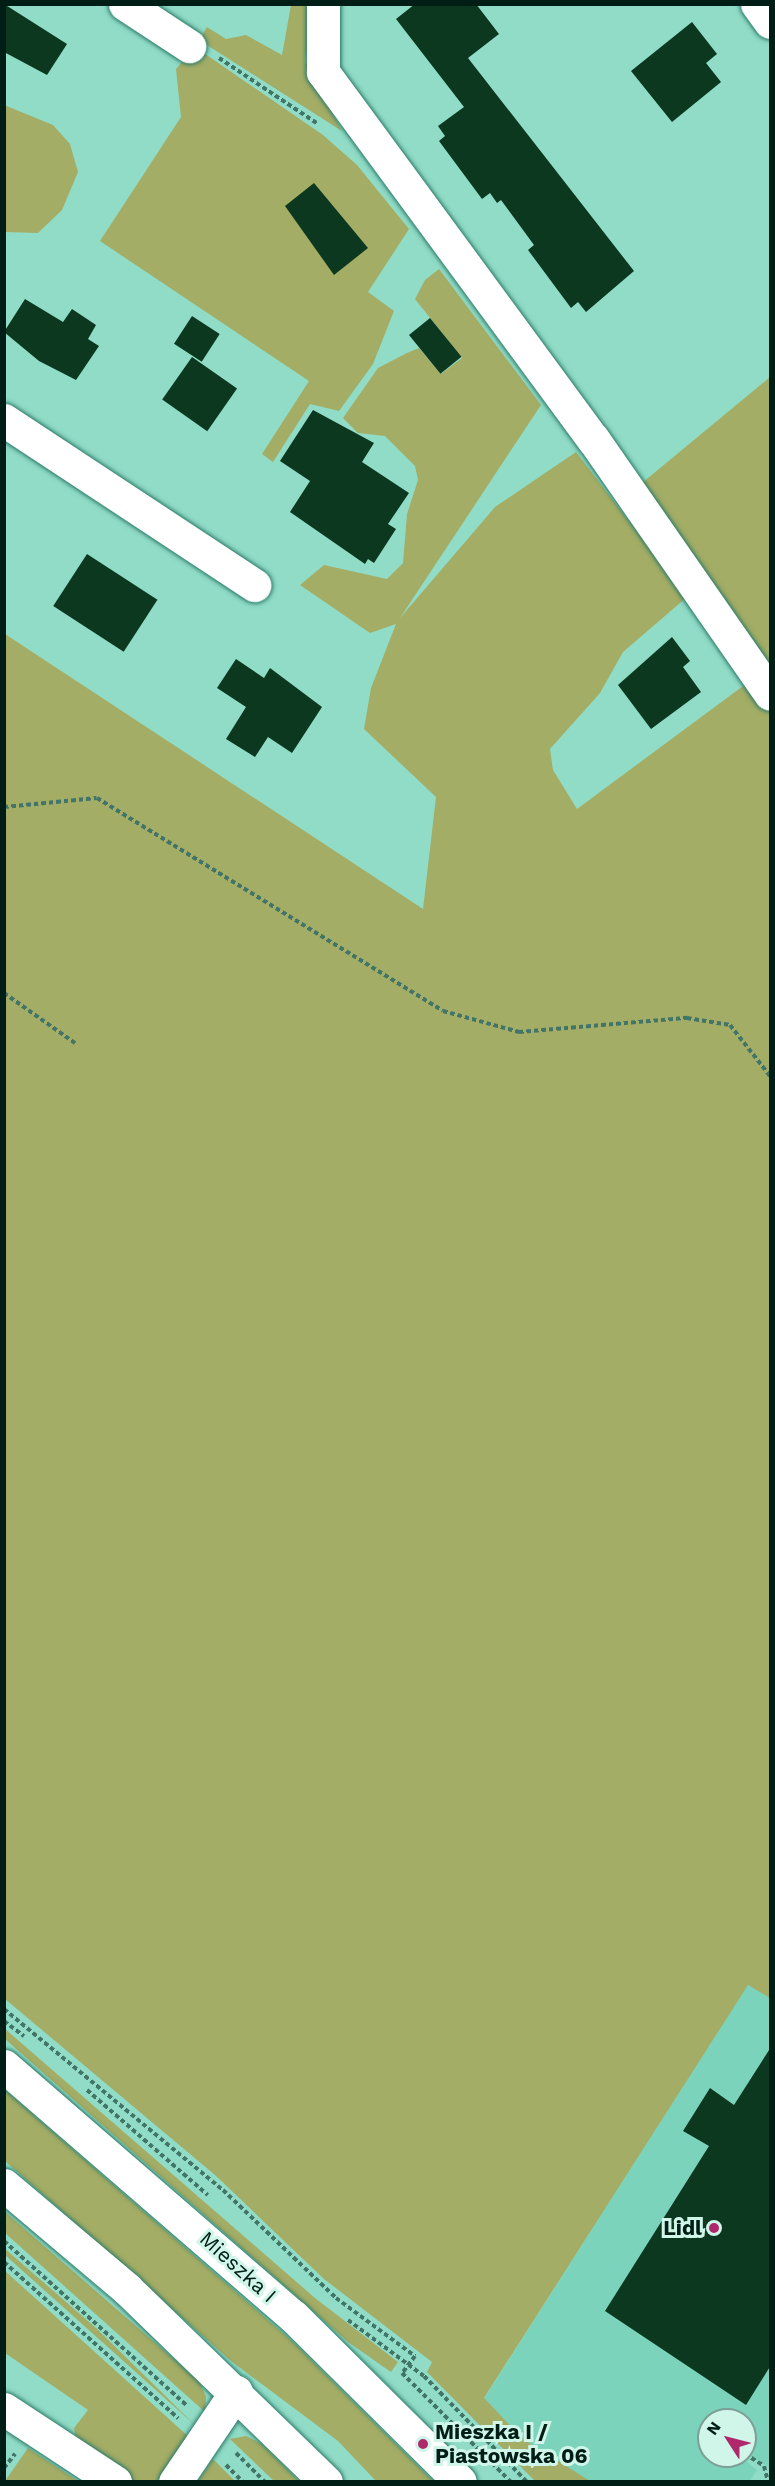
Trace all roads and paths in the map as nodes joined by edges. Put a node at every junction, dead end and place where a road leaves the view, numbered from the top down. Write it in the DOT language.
graph roads {
  1 [pos="125,4"];
  2 [pos="322,4"];
  3 [pos="757,4"];
  4 [pos="771,22"];
  5 [pos="189,46"];
  6 [pos="327,129"];
  7 [pos="4,420"];
  8 [pos="254,585"];
  9 [pos="771,694"];
  10 [pos="4,807"];
  11 [pos="4,993"];
  12 [pos="75,1043"];
  13 [pos="771,1076"];
  14 [pos="4,2008"];
  15 [pos="4,2066"];
  16 [pos="4,2185"];
  17 [pos="4,2241"];
  18 [pos="4,2262"];
  19 [pos="236,2392"];
  20 [pos="4,2409"];
  21 [pos="207,2435"];
  22 [pos="757,2462"];
  23 [pos="115,2481"];
  24 [pos="175,2481"];
  25 [pos="243,2481"];
  26 [pos="265,2481"];
  27 [pos="326,2481"];
  28 [pos="460,2481"];
  29 [pos="512,2481"];
  30 [pos="768,2481"];
  1 -- 5 [label="street"];
  2 -- 9 [label="street"];
  3 -- 4 [label="street"];
  5 -- 6 [label="path"];
  7 -- 8 [label="street"];
  10 -- 13 [label="path"];
  11 -- 12 [label="path"];
  14 -- 29 [label="path"];
  15 -- 28 [label="street, Mieszka I"];
  16 -- 19 [label="street"];
  17 -- 21 [label="path"];
  18 -- 21 [label="path"];
  19 -- 21 [label="street"];
  19 -- 27 [label="street"];
  20 -- 23 [label="street"];
  21 -- 24 [label="street"];
  21 -- 25 [label="path"];
  21 -- 26 [label="path"];
  22 -- 30 [label="path"];
}
